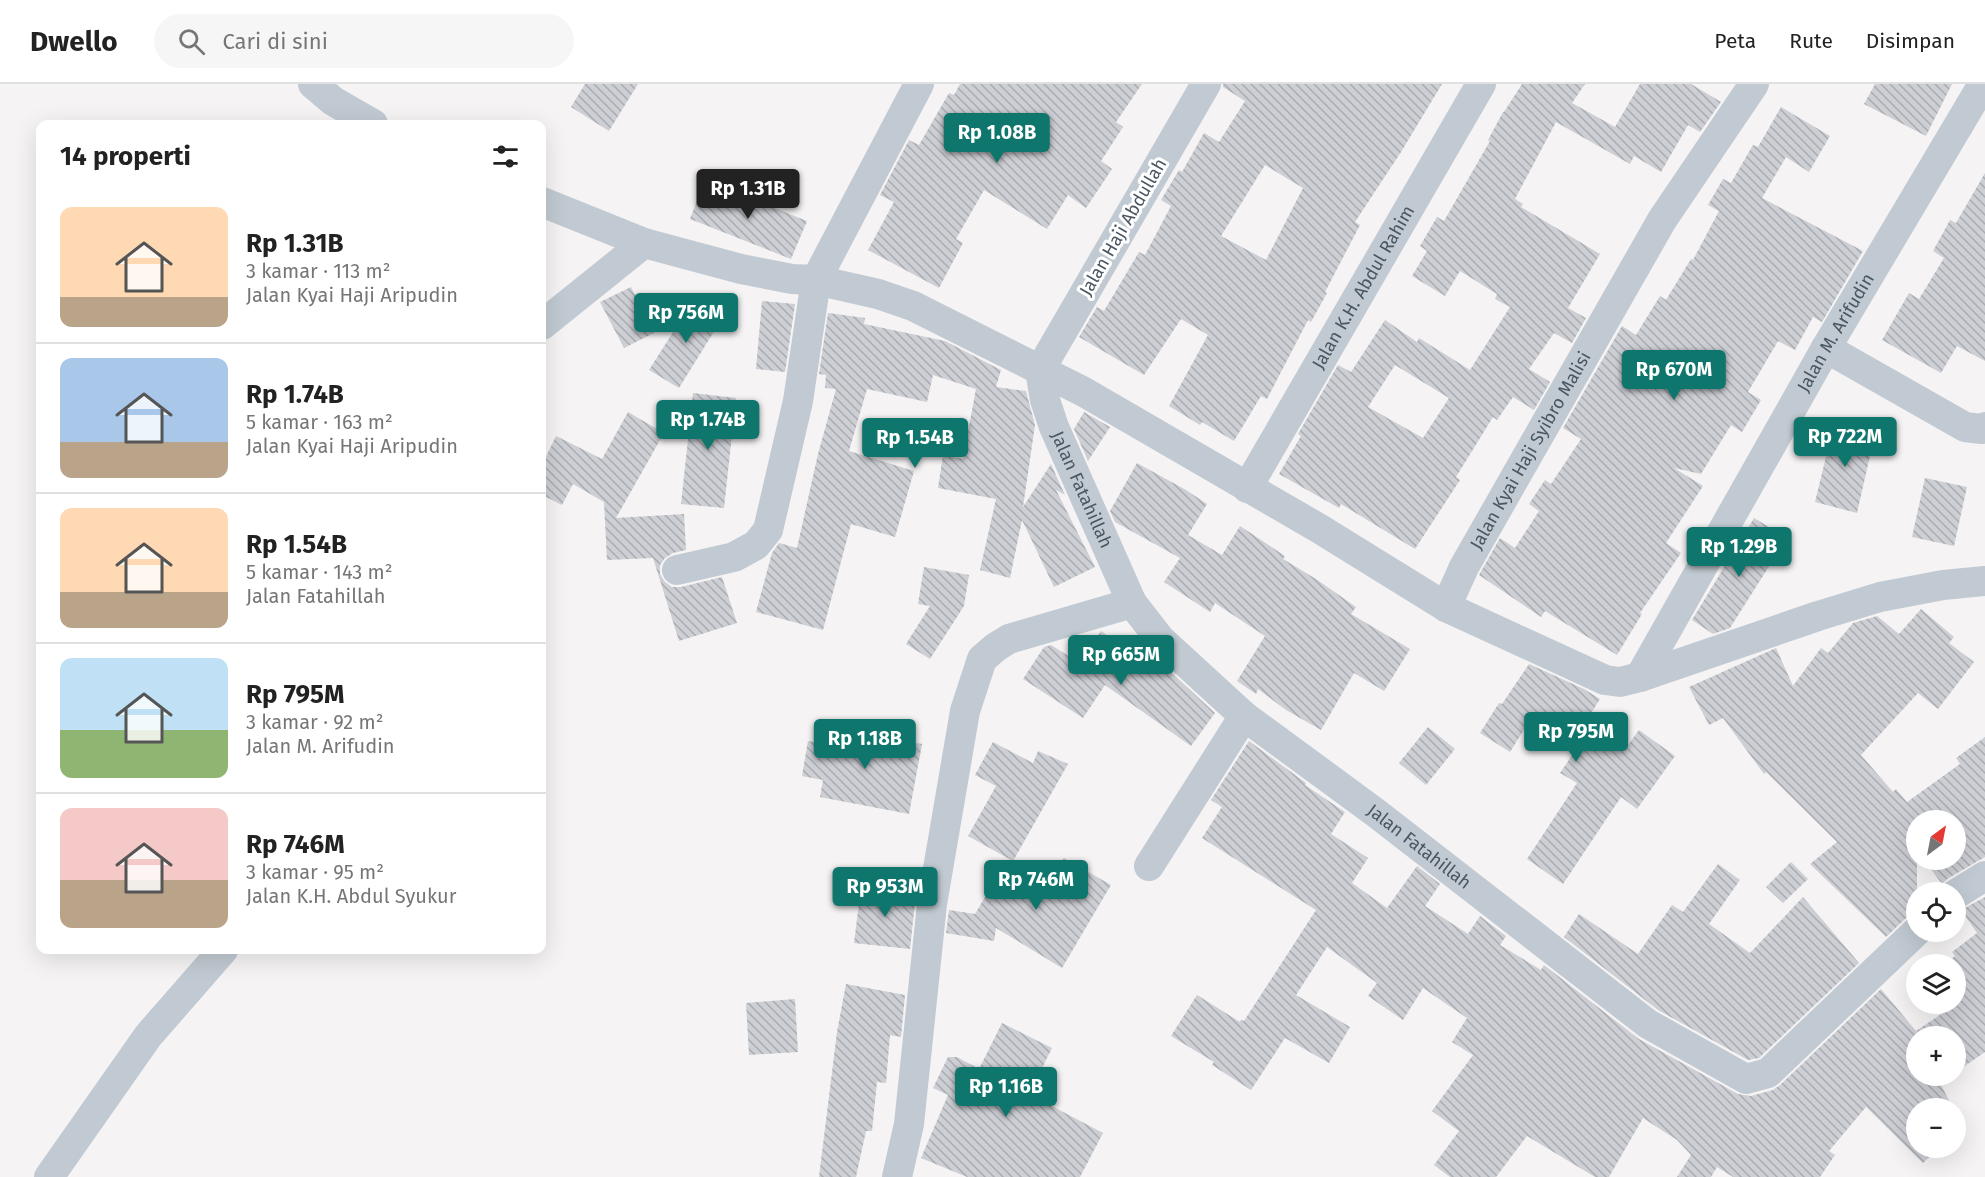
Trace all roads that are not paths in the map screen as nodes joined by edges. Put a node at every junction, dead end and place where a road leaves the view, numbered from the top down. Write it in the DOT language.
graph roads {
  1 [pos="313,84"];
  2 [pos="919,84"];
  3 [pos="1206,84"];
  4 [pos="1481,84"];
  5 [pos="1754,84"];
  6 [pos="1983,84"];
  7 [pos="366,120"];
  8 [pos="546,204"];
  9 [pos="644,243"];
  10 [pos="816,280"];
  11 [pos="546,322"];
  12 [pos="1826,348"];
  13 [pos="1040,370"];
  14 [pos="1985,426"];
  15 [pos="1247,488"];
  16 [pos="677,570"];
  17 [pos="1985,581"];
  18 [pos="1132,603"];
  19 [pos="1446,607"];
  20 [pos="1640,677"];
  21 [pos="1244,716"];
  22 [pos="1149,866"];
  23 [pos="1985,876"];
  24 [pos="1966,888"];
  25 [pos="1906,941"];
  26 [pos="220,954"];
  27 [pos="49,1177"];
  28 [pos="897,1177"];
  1 -- 7 [label="street"];
  2 -- 10 [label="street"];
  3 -- 13 [label="street, Jalan Haji Abdullah"];
  4 -- 15 [label="street, Jalan K.H. Abdul Rahim"];
  5 -- 19 [label="street, Jalan Kyai Haji Syibro Malisi"];
  6 -- 12 [label="street, Jalan M. Arifudin"];
  8 -- 9 [label="street"];
  9 -- 10 [label="street"];
  9 -- 11 [label="street"];
  10 -- 13 [label="street"];
  10 -- 16 [label="street"];
  12 -- 14 [label="street"];
  12 -- 20 [label="street, Jalan M. Arifudin"];
  13 -- 15 [label="street"];
  13 -- 18 [label="street, Jalan Fatahillah"];
  15 -- 19 [label="street"];
  17 -- 20 [label="street"];
  18 -- 21 [label="street, Jalan Fatahillah"];
  18 -- 28 [label="street"];
  19 -- 20 [label="street"];
  21 -- 22 [label="street"];
  21 -- 25 [label="street, Jalan Fatahillah"];
  23 -- 24 [label="street"];
  26 -- 27 [label="street"];
}
